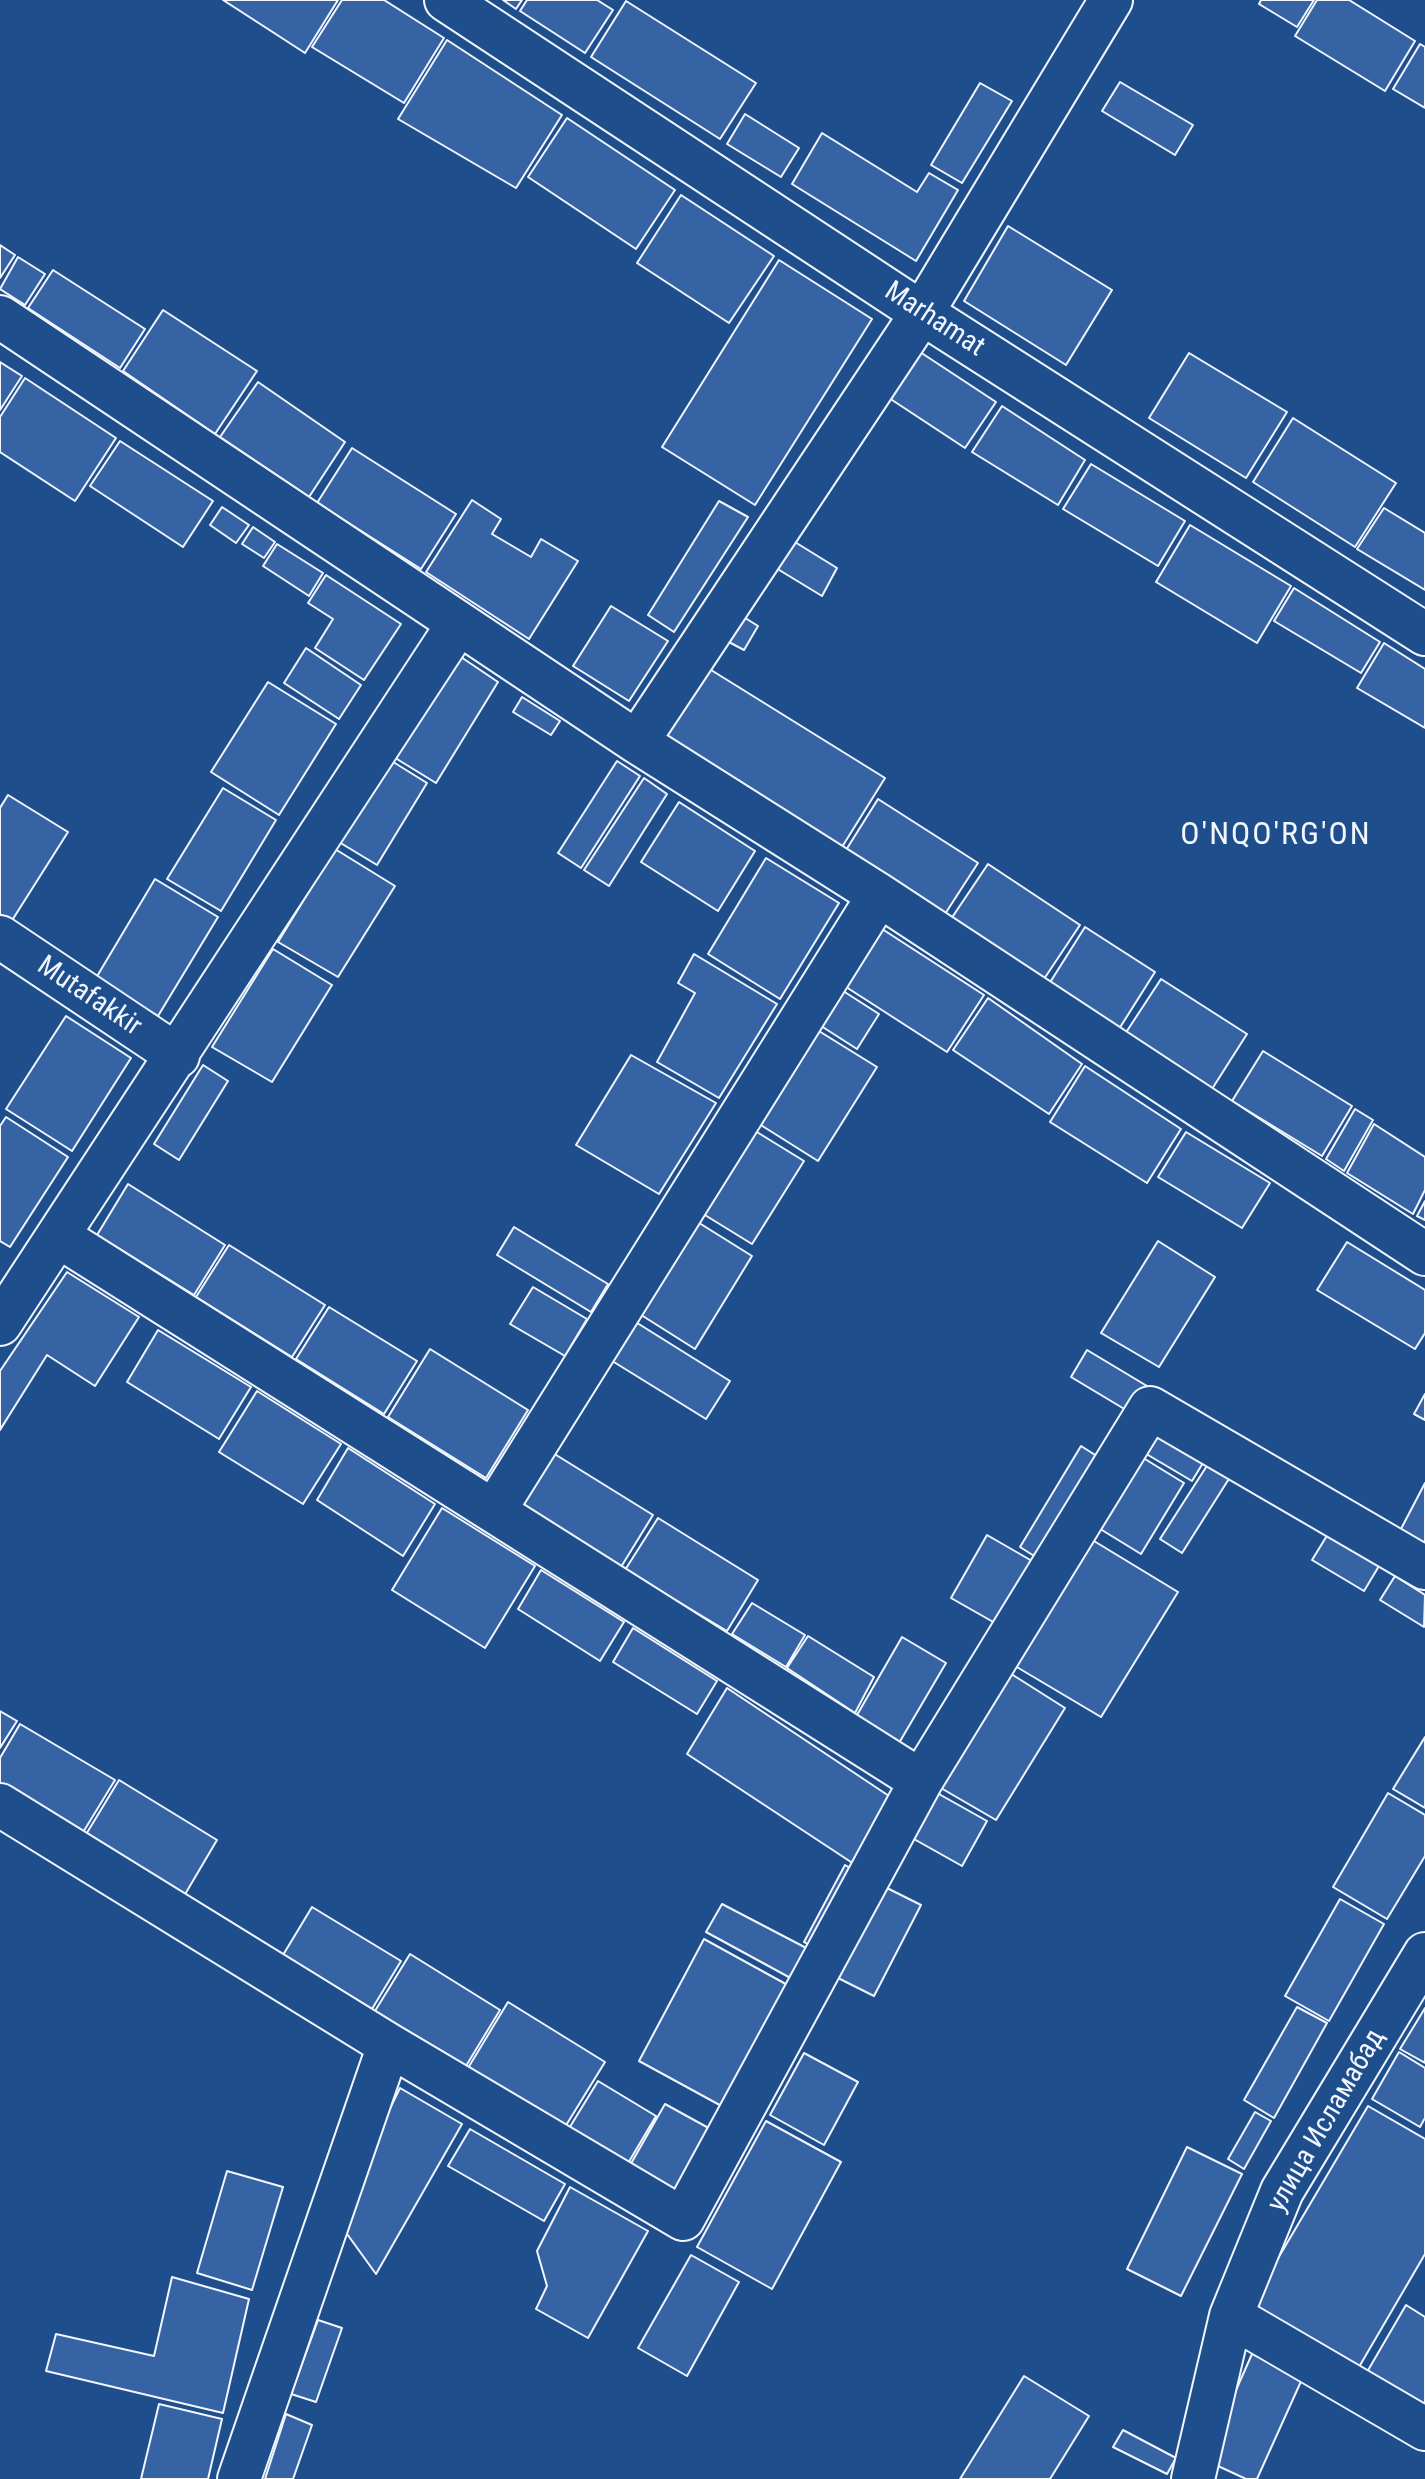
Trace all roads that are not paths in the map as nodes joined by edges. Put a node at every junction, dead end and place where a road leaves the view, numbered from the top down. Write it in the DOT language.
graph roads {
  1 [pos="446,0"];
  2 [pos="1111,0"];
  3 [pos="922,313"];
  4 [pos="0,317"];
  5 [pos="458,624"];
  6 [pos="1425,634"];
  7 [pos="637,742"];
  8 [pos="879,895"];
  9 [pos="0,937"];
  10 [pos="178,1056"];
  11 [pos="58,1236"];
  12 [pos="1425,1254"];
  13 [pos="0,1324"];
  14 [pos="494,1511"];
  15 [pos="1425,1568"];
  16 [pos="921,1781"];
  17 [pos="0,1805"];
  18 [pos="1425,1954"];
  19 [pos="389,2045"];
  20 [pos="1231,2316"];
  21 [pos="1425,2429"];
  22 [pos="239,2479"];
  23 [pos="1193,2479"];
  1 -- 3 [label="street, Marhamat"];
  2 -- 3 [label="street"];
  3 -- 6 [label="street, Marhamat"];
  3 -- 7 [label="street"];
  4 -- 5 [label="street"];
  5 -- 7 [label="street"];
  5 -- 10 [label="street"];
  7 -- 8 [label="street"];
  8 -- 12 [label="street"];
  8 -- 14 [label="street"];
  9 -- 10 [label="street, Mutafakkir"];
  10 -- 11 [label="street"];
  11 -- 13 [label="street"];
  11 -- 14 [label="street"];
  14 -- 16 [label="street"];
  15 -- 16 [label="street"];
  16 -- 19 [label="street"];
  17 -- 19 [label="street"];
  18 -- 20 [label="street, улица Исламабад"];
  19 -- 22 [label="street"];
  20 -- 21 [label="street"];
  20 -- 23 [label="street, улица Исламабад"];
}
